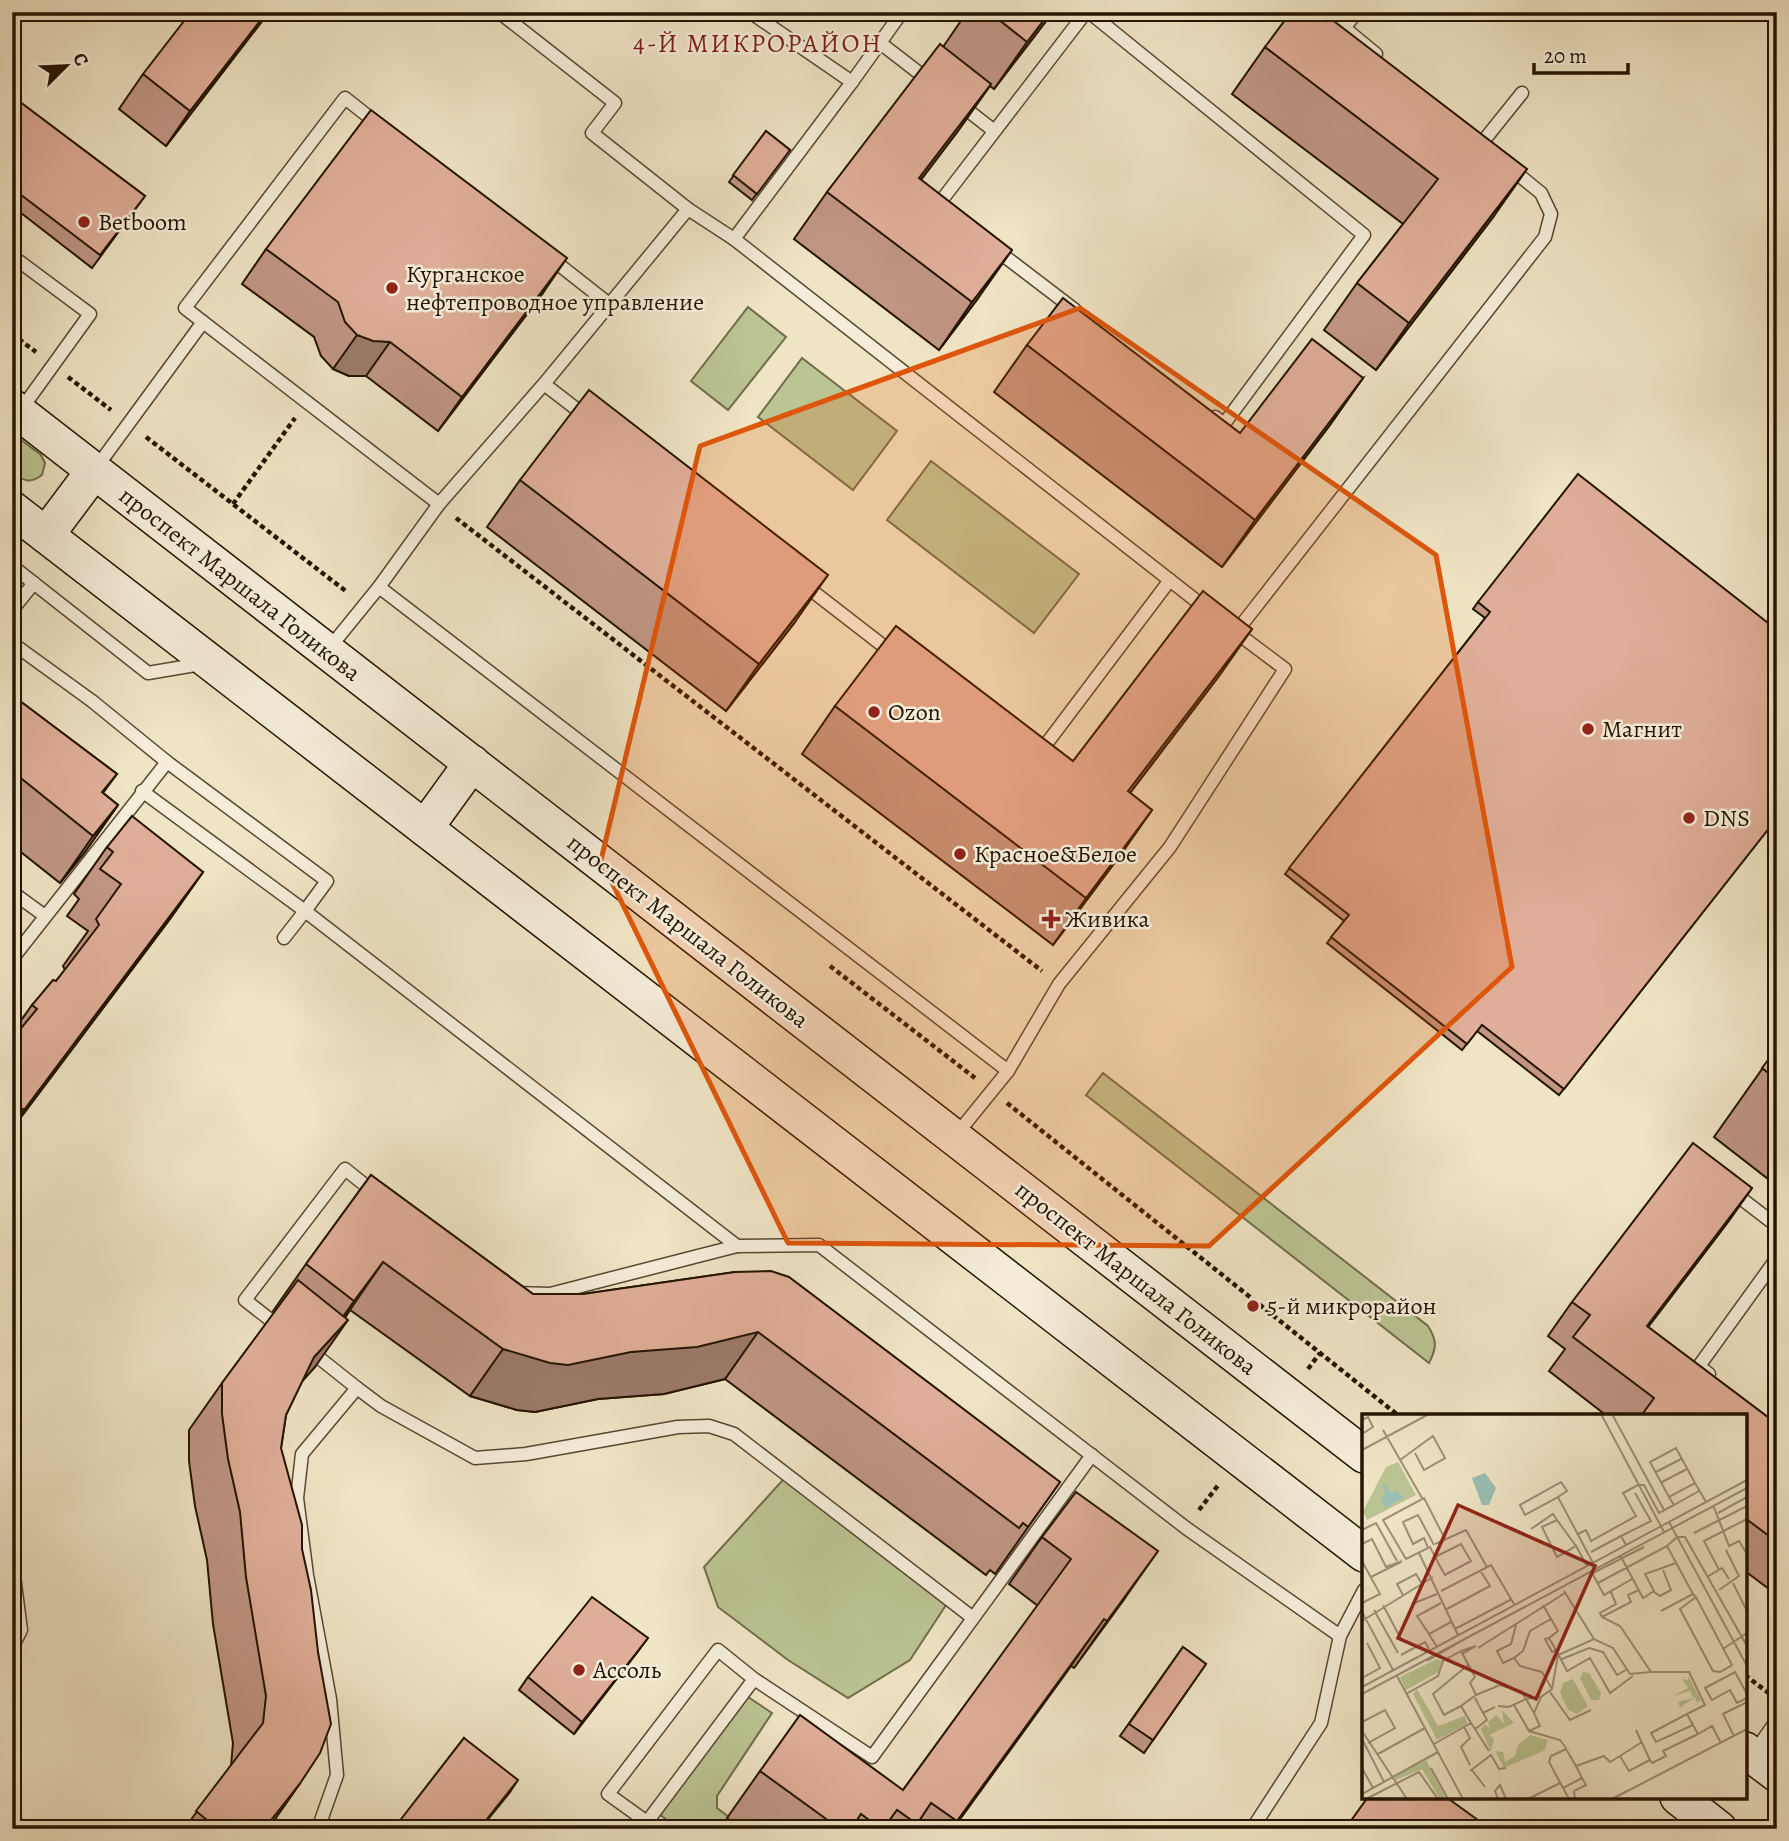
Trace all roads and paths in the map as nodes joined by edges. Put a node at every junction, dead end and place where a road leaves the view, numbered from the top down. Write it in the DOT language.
graph roads {
  1 [pos="18,12"];
  2 [pos="499,12"];
  3 [pos="750,12"];
  4 [pos="901,12"];
  5 [pos="1087,12"];
  6 [pos="1325,12"];
  7 [pos="1357,12"];
  8 [pos="12,20"];
  9 [pos="1344,28"];
  10 [pos="879,42"];
  11 [pos="1386,63"];
  12 [pos="852,82"];
  13 [pos="1522,93"];
  14 [pos="993,130"];
  15 [pos="387,131"];
  16 [pos="1471,135"];
  17 [pos="1491,152"];
  18 [pos="688,209"];
  19 [pos="948,213"];
  20 [pos="980,238"];
  21 [pos="734,239"];
  22 [pos="535,246"];
  23 [pos="12,256"];
  24 [pos="609,304"];
  25 [pos="1087,319"];
  26 [pos="203,322"];
  27 [pos="544,384"];
  28 [pos="306,403"];
  29 [pos="1204,408"];
  30 [pos="16,410"];
  31 [pos="598,426"];
  32 [pos="94,471"];
  33 [pos="233,504"];
  34 [pos="439,504"];
  35 [pos="12,509"];
  36 [pos="46,535"];
  37 [pos="12,566"];
  38 [pos="794,577"];
  39 [pos="1170,580"];
  40 [pos="34,583"];
  41 [pos="379,587"];
  42 [pos="12,610"];
  43 [pos="1214,614"];
  44 [pos="1225,623"];
  45 [pos="1236,632"];
  46 [pos="12,643"];
  47 [pos="327,651"];
  48 [pos="903,661"];
  49 [pos="212,663"];
  50 [pos="1022,754"];
  51 [pos="167,762"];
  52 [pos="471,763"];
  53 [pos="142,791"];
  54 [pos="425,828"];
  55 [pos="12,892"];
  56 [pos="305,911"];
  57 [pos="45,916"];
  58 [pos="284,938"];
  59 [pos="12,960"];
  60 [pos="1059,984"];
  61 [pos="1008,1071"];
  62 [pos="992,1091"];
  63 [pos="955,1137"];
  64 [pos="1720,1182"];
  65 [pos="385,1201"];
  66 [pos="1777,1226"];
  67 [pos="737,1247"];
  68 [pos="1777,1258"];
  69 [pos="497,1293"];
  70 [pos="1721,1382"];
  71 [pos="357,1388"];
  72 [pos="1396,1414"];
  73 [pos="1362,1453"];
  74 [pos="1092,1455"];
  75 [pos="1362,1552"];
  76 [pos="12,1561"];
  77 [pos="1362,1594"];
  78 [pos="974,1618"];
  79 [pos="1340,1636"];
  80 [pos="12,1648"];
  81 [pos="1747,1676"];
  82 [pos="754,1679"];
  83 [pos="1777,1699"];
  84 [pos="1777,1720"];
  85 [pos="1758,1760"];
  86 [pos="1680,1799"];
  87 [pos="12,1816"];
  88 [pos="645,1825"];
  89 [pos="1716,1828"];
  90 [pos="20,1829"];
  91 [pos="317,1829"];
  92 [pos="1252,1829"];
  1 -- 8 [label="lane"];
  2 -- 18 [label="lane"];
  3 -- 12 [label="lane"];
  4 -- 10 [label="lane"];
  5 -- 14 [label="lane"];
  5 -- 29 [label="lane"];
  6 -- 9 [label="lane"];
  7 -- 9 [label="lane"];
  9 -- 11 [label="lane"];
  10 -- 12 [label="lane"];
  10 -- 14 [label="lane"];
  12 -- 21 [label="lane"];
  13 -- 17 [label="lane"];
  14 -- 19 [label="lane"];
  15 -- 26 [label="lane"];
  16 -- 17 [label="lane"];
  17 -- 45 [label="lane"];
  18 -- 21 [label="lane"];
  18 -- 24 [label="lane"];
  20 -- 25 [label="lane"];
  21 -- 39 [label="lane"];
  22 -- 24 [label="lane"];
  23 -- 30 [label="lane"];
  24 -- 27 [label="lane"];
  26 -- 28 [label="lane"];
  26 -- 32 [label="lane"];
  27 -- 31 [label="lane"];
  27 -- 34 [label="lane"];
  28 -- 33 [label="path"];
  28 -- 34 [label="lane"];
  30 -- 32 [label="main road, проспект Маршала Голикова"];
  32 -- 36 [label="main road"];
  32 -- 47 [label="main road, проспект Маршала Голикова"];
  34 -- 41 [label="lane"];
  34 -- 60 [label="path"];
  35 -- 36 [label="main road"];
  36 -- 49 [label="main road"];
  37 -- 40 [label="lane"];
  38 -- 48 [label="lane"];
  39 -- 43 [label="lane"];
  39 -- 50 [label="lane"];
  40 -- 42 [label="lane"];
  40 -- 49 [label="lane"];
  41 -- 47 [label="lane"];
  41 -- 61 [label="lane"];
  44 -- 45 [label="lane"];
  45 -- 60 [label="lane"];
  46 -- 51 [label="lane"];
  47 -- 52 [label="main road, проспект Маршала Голикова"];
  49 -- 54 [label="main road"];
  51 -- 53 [label="lane"];
  51 -- 56 [label="lane"];
  52 -- 54 [label="main road"];
  52 -- 63 [label="main road, проспект Маршала Голикова"];
  53 -- 56 [label="lane"];
  53 -- 57 [label="lane"];
  54 -- 75 [label="main road"];
  55 -- 57 [label="lane"];
  56 -- 58 [label="lane"];
  56 -- 67 [label="lane"];
  57 -- 59 [label="lane"];
  60 -- 61 [label="lane"];
  61 -- 62 [label="lane"];
  62 -- 63 [label="lane"];
  62 -- 72 [label="path"];
  63 -- 73 [label="main road, проспект Маршала Голикова"];
  64 -- 66 [label="lane"];
  65 -- 71 [label="lane"];
  67 -- 69 [label="lane"];
  67 -- 74 [label="lane"];
  68 -- 70 [label="lane"];
  71 -- 78 [label="lane"];
  71 -- 91 [label="lane"];
  74 -- 78 [label="lane"];
  74 -- 79 [label="lane"];
  76 -- 80 [label="lane"];
  77 -- 79 [label="lane"];
  78 -- 82 [label="lane"];
  79 -- 92 [label="lane"];
  81 -- 83 [label="path"];
  82 -- 88 [label="lane"];
  82 -- 88 [label="lane"];
  84 -- 85 [label="lane"];
  86 -- 89 [label="main road"];
  87 -- 90 [label="lane"];
}
